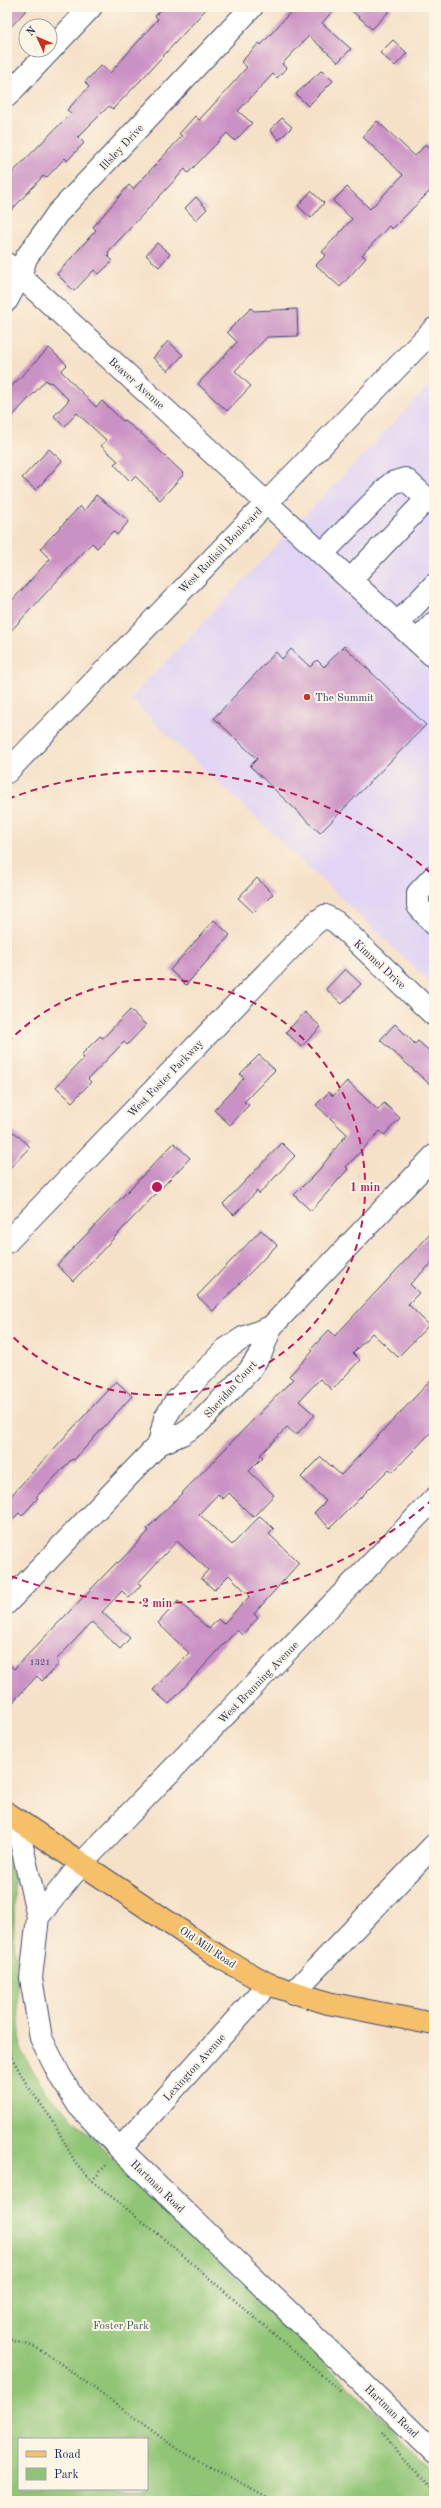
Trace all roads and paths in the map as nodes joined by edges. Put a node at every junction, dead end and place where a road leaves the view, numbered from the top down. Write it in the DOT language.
graph roads {
  1 [pos="91,7"];
  2 [pos="252,7"];
  3 [pos="7,96"];
  4 [pos="14,270"];
  5 [pos="7,300"];
  6 [pos="434,329"];
  7 [pos="267,502"];
  8 [pos="431,502"];
  9 [pos="323,553"];
  10 [pos="351,579"];
  11 [pos="434,585"];
  12 [pos="398,623"];
  13 [pos="434,623"];
  14 [pos="417,641"];
  15 [pos="434,657"];
  16 [pos="7,772"];
  17 [pos="434,876"];
  18 [pos="325,916"];
  19 [pos="434,924"];
  20 [pos="434,1015"];
  21 [pos="434,1156"];
  22 [pos="7,1242"];
  23 [pos="271,1327"];
  24 [pos="159,1444"];
  25 [pos="434,1499"];
  26 [pos="7,1603"];
  27 [pos="14,1818"];
  28 [pos="434,1845"];
  29 [pos="82,1863"];
  30 [pos="38,1917"];
  31 [pos="268,1984"];
  32 [pos="293,1993"];
  33 [pos="434,2024"];
  34 [pos="7,2034"];
  35 [pos="7,2056"];
  36 [pos="11,2056"];
  37 [pos="120,2149"];
  38 [pos="92,2181"];
  39 [pos="7,2339"];
  40 [pos="347,2397"];
  41 [pos="380,2428"];
  42 [pos="434,2452"];
  43 [pos="434,2488"];
  44 [pos="275,2501"];
  1 -- 3 [label="street"];
  2 -- 4 [label="street, Illsley Drive"];
  4 -- 5 [label="street, Illsley Drive"];
  4 -- 7 [label="street, Beaver Avenue"];
  6 -- 7 [label="street, West Rudisill Boulevard"];
  7 -- 9 [label="street, Beaver Avenue"];
  7 -- 16 [label="street, West Rudisill Boulevard"];
  8 -- 9 [label="street"];
  8 -- 10 [label="street"];
  9 -- 10 [label="street, Beaver Avenue"];
  10 -- 12 [label="street, Beaver Avenue"];
  11 -- 12 [label="street"];
  12 -- 14 [label="street, Beaver Avenue"];
  13 -- 14 [label="street"];
  14 -- 15 [label="street, Beaver Avenue"];
  17 -- 19 [label="street"];
  18 -- 20 [label="street, Kimmel Drive"];
  18 -- 22 [label="street, West Foster Parkway"];
  21 -- 23 [label="street, Sheridan Court"];
  23 -- 24 [label="street, Sheridan Court"];
  23 -- 24 [label="street"];
  24 -- 26 [label="street, Sheridan Court"];
  25 -- 29 [label="street, West Branning Avenue"];
  27 -- 29 [label="main road, Old Mill Road"];
  27 -- 30 [label="street"];
  28 -- 32 [label="street"];
  29 -- 30 [label="street"];
  29 -- 31 [label="main road, Old Mill Road"];
  30 -- 37 [label="street, Hartman Road"];
  31 -- 32 [label="main road, Old Mill Road"];
  31 -- 37 [label="street, Lexington Avenue"];
  32 -- 33 [label="main road, Old Mill Road"];
  34 -- 36 [label="path"];
  35 -- 36 [label="path"];
  36 -- 38 [label="path"];
  37 -- 38 [label="path"];
  37 -- 42 [label="street, Hartman Road"];
  38 -- 40 [label="path"];
  39 -- 44 [label="path"];
  41 -- 43 [label="path"];
}
